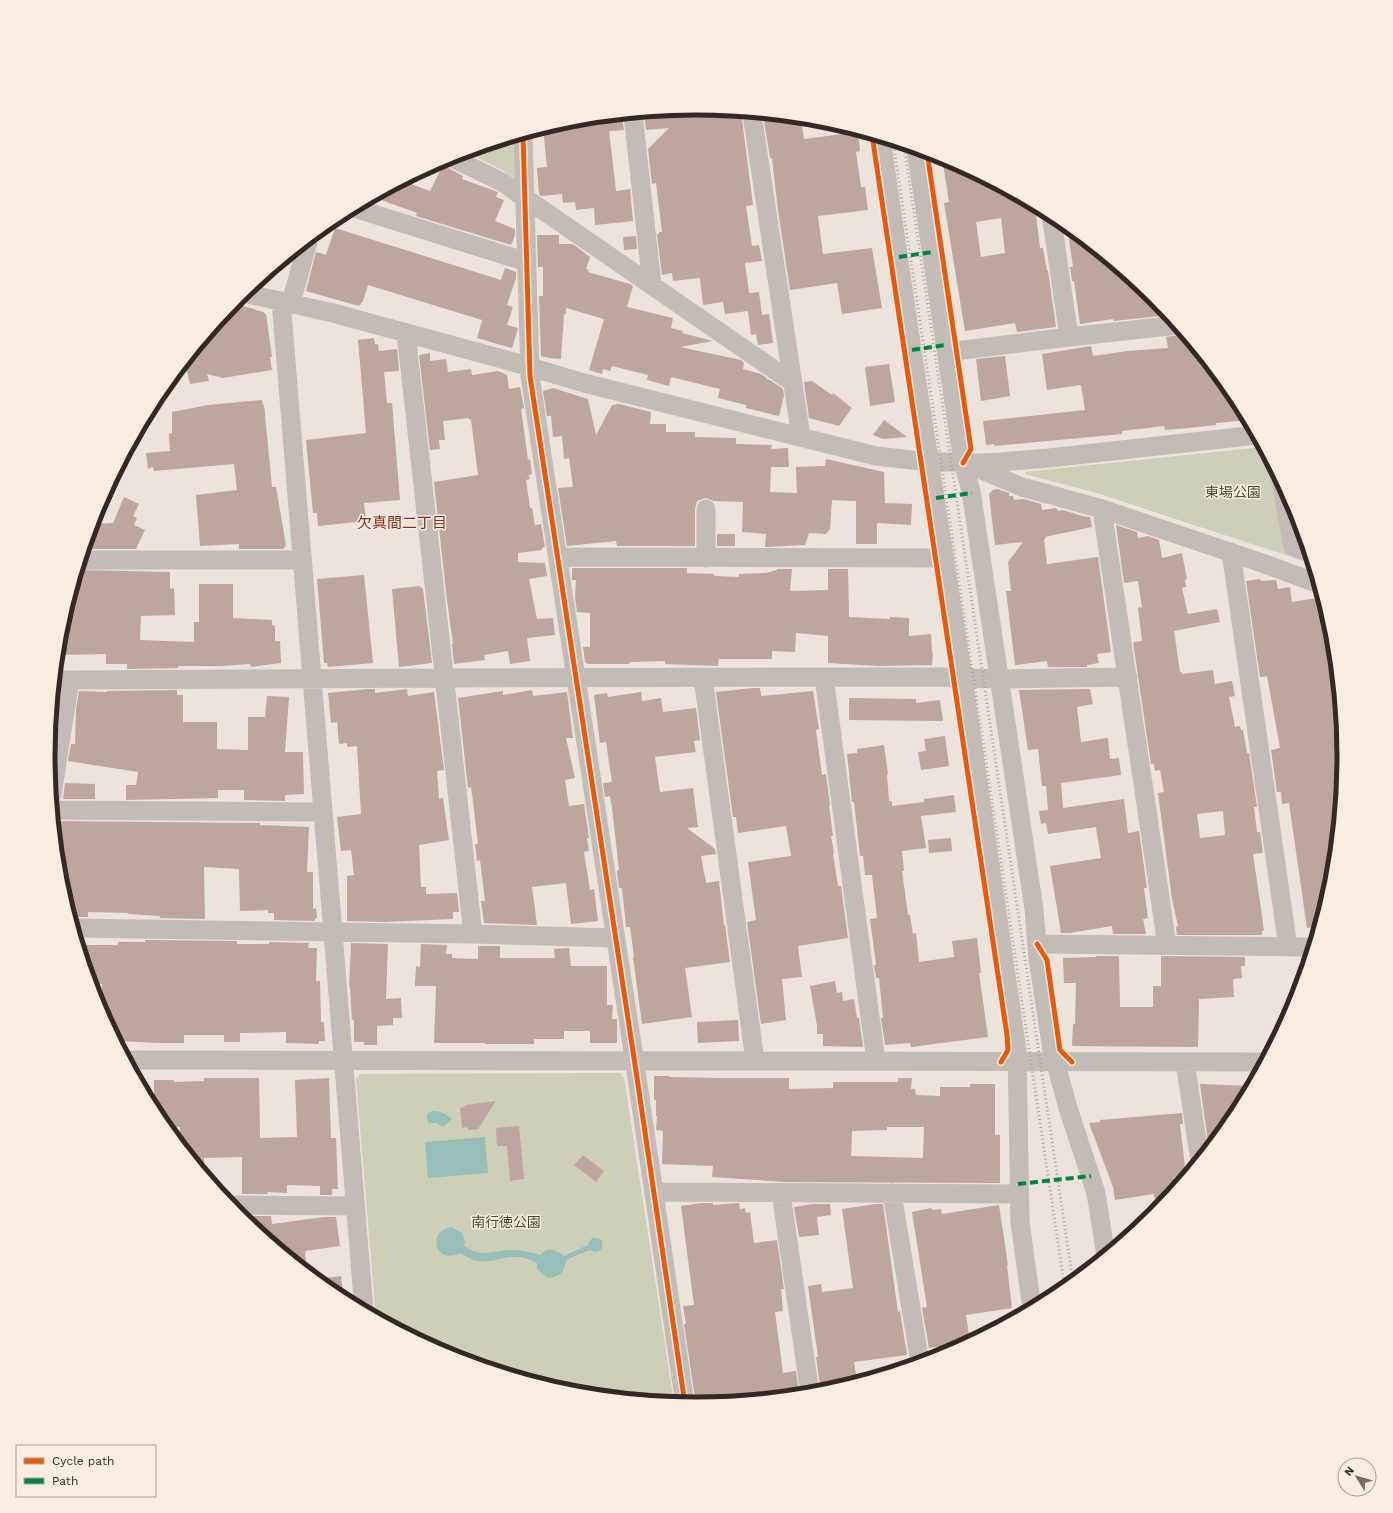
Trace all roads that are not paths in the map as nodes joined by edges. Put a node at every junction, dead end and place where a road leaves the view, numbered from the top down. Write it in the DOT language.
graph roads {
  1 [pos="753,117"];
  2 [pos="633,118"];
  3 [pos="524,139"];
  4 [pos="882,143"];
  5 [pos="917,154"];
  6 [pos="459,161"];
  7 [pos="525,198"];
  8 [pos="361,210"];
  9 [pos="1052,223"];
  10 [pos="305,249"];
  11 [pos="527,262"];
  12 [pos="652,285"];
  13 [pos="252,295"];
  14 [pos="286,302"];
  15 [pos="1171,326"];
  16 [pos="406,333"];
  17 [pos="1069,337"];
  18 [pos="947,352"];
  19 [pos="530,367"];
  20 [pos="792,382"];
  21 [pos="1252,435"];
  22 [pos="801,437"];
  23 [pos="930,462"];
  24 [pos="963,463"];
  25 [pos="1285,501"];
  26 [pos="1102,508"];
  27 [pos="706,509"];
  28 [pos="1304,550"];
  29 [pos="1231,552"];
  30 [pos="558,557"];
  31 [pos="706,558"];
  32 [pos="945,558"];
  33 [pos="86,560"];
  34 [pos="302,560"];
  35 [pos="1314,582"];
  36 [pos="824,677"];
  37 [pos="1128,677"];
  38 [pos="444,678"];
  39 [pos="576,678"];
  40 [pos="703,678"];
  41 [pos="963,678"];
  42 [pos="312,679"];
  43 [pos="1000,679"];
  44 [pos="63,680"];
  45 [pos="55,762"];
  46 [pos="57,810"];
  47 [pos="323,812"];
  48 [pos="79,928"];
  49 [pos="332,933"];
  50 [pos="473,934"];
  51 [pos="615,938"];
  52 [pos="1037,944"];
  53 [pos="1167,945"];
  54 [pos="1288,947"];
  55 [pos="1309,947"];
  56 [pos="132,1060"];
  57 [pos="634,1060"];
  58 [pos="342,1061"];
  59 [pos="755,1061"];
  60 [pos="876,1061"];
  61 [pos="1017,1062"];
  62 [pos="1055,1062"];
  63 [pos="1185,1062"];
  64 [pos="1260,1062"];
  65 [pos="1199,1154"];
  66 [pos="654,1192"];
  67 [pos="781,1192"];
  68 [pos="892,1193"];
  69 [pos="1019,1194"];
  70 [pos="238,1205"];
  71 [pos="355,1206"];
  72 [pos="1105,1250"];
  73 [pos="1031,1303"];
  74 [pos="364,1304"];
  75 [pos="919,1358"];
  76 [pos="809,1388"];
  77 [pos="684,1398"];
  1 -- 20 [label="street"];
  2 -- 12 [label="street"];
  3 -- 7 [label="street"];
  4 -- 23 [label="street"];
  5 -- 18 [label="street"];
  6 -- 7 [label="street"];
  7 -- 11 [label="street"];
  7 -- 12 [label="street"];
  8 -- 11 [label="street"];
  9 -- 17 [label="street"];
  10 -- 14 [label="street"];
  11 -- 19 [label="street"];
  12 -- 20 [label="street"];
  13 -- 14 [label="street"];
  14 -- 16 [label="street"];
  14 -- 34 [label="street"];
  15 -- 17 [label="street"];
  16 -- 19 [label="street"];
  16 -- 38 [label="street"];
  17 -- 18 [label="street"];
  18 -- 24 [label="street"];
  19 -- 22 [label="street"];
  19 -- 30 [label="street"];
  20 -- 22 [label="street"];
  21 -- 24 [label="street"];
  22 -- 23 [label="street"];
  23 -- 24 [label="street"];
  23 -- 32 [label="street"];
  24 -- 26 [label="street"];
  24 -- 43 [label="street"];
  25 -- 28 [label="street"];
  26 -- 29 [label="street"];
  26 -- 37 [label="street"];
  27 -- 31 [label="street"];
  29 -- 35 [label="street"];
  29 -- 54 [label="street"];
  30 -- 31 [label="street"];
  30 -- 39 [label="street"];
  31 -- 32 [label="street"];
  32 -- 41 [label="street"];
  33 -- 34 [label="street"];
  34 -- 42 [label="street"];
  36 -- 40 [label="street"];
  36 -- 41 [label="street"];
  36 -- 60 [label="street"];
  37 -- 43 [label="street"];
  37 -- 53 [label="street"];
  38 -- 39 [label="street"];
  38 -- 42 [label="street"];
  38 -- 50 [label="street"];
  39 -- 40 [label="street"];
  39 -- 51 [label="street"];
  40 -- 59 [label="street"];
  41 -- 43 [label="street"];
  41 -- 61 [label="street"];
  42 -- 44 [label="street"];
  42 -- 47 [label="street"];
  43 -- 52 [label="street"];
  44 -- 45 [label="street"];
  46 -- 47 [label="street"];
  47 -- 49 [label="street"];
  48 -- 49 [label="street"];
  49 -- 50 [label="street"];
  49 -- 58 [label="street"];
  50 -- 51 [label="street"];
  51 -- 57 [label="street"];
  52 -- 53 [label="street"];
  52 -- 62 [label="street"];
  53 -- 54 [label="street"];
  54 -- 55 [label="street"];
  56 -- 58 [label="street"];
  57 -- 58 [label="street"];
  57 -- 59 [label="street"];
  57 -- 66 [label="street"];
  58 -- 71 [label="street"];
  59 -- 60 [label="street"];
  60 -- 61 [label="street"];
  61 -- 62 [label="street"];
  61 -- 69 [label="street"];
  62 -- 63 [label="street"];
  62 -- 72 [label="street"];
  63 -- 64 [label="street"];
  63 -- 65 [label="street"];
  66 -- 67 [label="street"];
  66 -- 77 [label="street"];
  67 -- 68 [label="street"];
  67 -- 76 [label="street"];
  68 -- 69 [label="street"];
  68 -- 75 [label="street"];
  69 -- 73 [label="street"];
  70 -- 71 [label="street"];
  71 -- 74 [label="street"];
}
